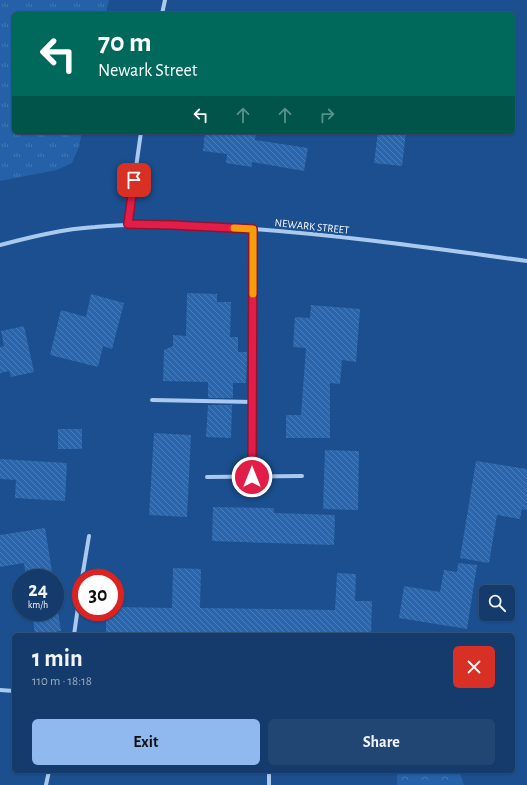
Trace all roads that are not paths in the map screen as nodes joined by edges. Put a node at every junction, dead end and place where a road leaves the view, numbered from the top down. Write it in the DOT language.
graph roads {
  1 [pos="166,0"];
  2 [pos="163,12"];
  3 [pos="140,134"];
  4 [pos="128,224"];
  5 [pos="253,229"];
  6 [pos="0,245"];
  7 [pos="527,261"];
  8 [pos="152,400"];
  9 [pos="253,402"];
  10 [pos="302,476"];
  11 [pos="207,477"];
  12 [pos="252,477"];
  13 [pos="89,536"];
  14 [pos="84,569"];
  15 [pos="76,621"];
  16 [pos="74,633"];
  17 [pos="0,690"];
  18 [pos="12,691"];
  19 [pos="49,773"];
  20 [pos="269,773"];
  21 [pos="46,785"];
  22 [pos="269,785"];
  1 -- 2 [label="street"];
  3 -- 4 [label="street"];
  4 -- 5 [label="street, NEWARK STREET"];
  4 -- 6 [label="street, NEWARK STREET"];
  5 -- 7 [label="street, NEWARK STREET"];
  5 -- 9 [label="street"];
  8 -- 9 [label="street"];
  9 -- 12 [label="street"];
  10 -- 12 [label="street"];
  11 -- 12 [label="street"];
  13 -- 14 [label="street"];
  15 -- 16 [label="street"];
  17 -- 18 [label="street"];
  19 -- 21 [label="street"];
  20 -- 22 [label="street"];
}
